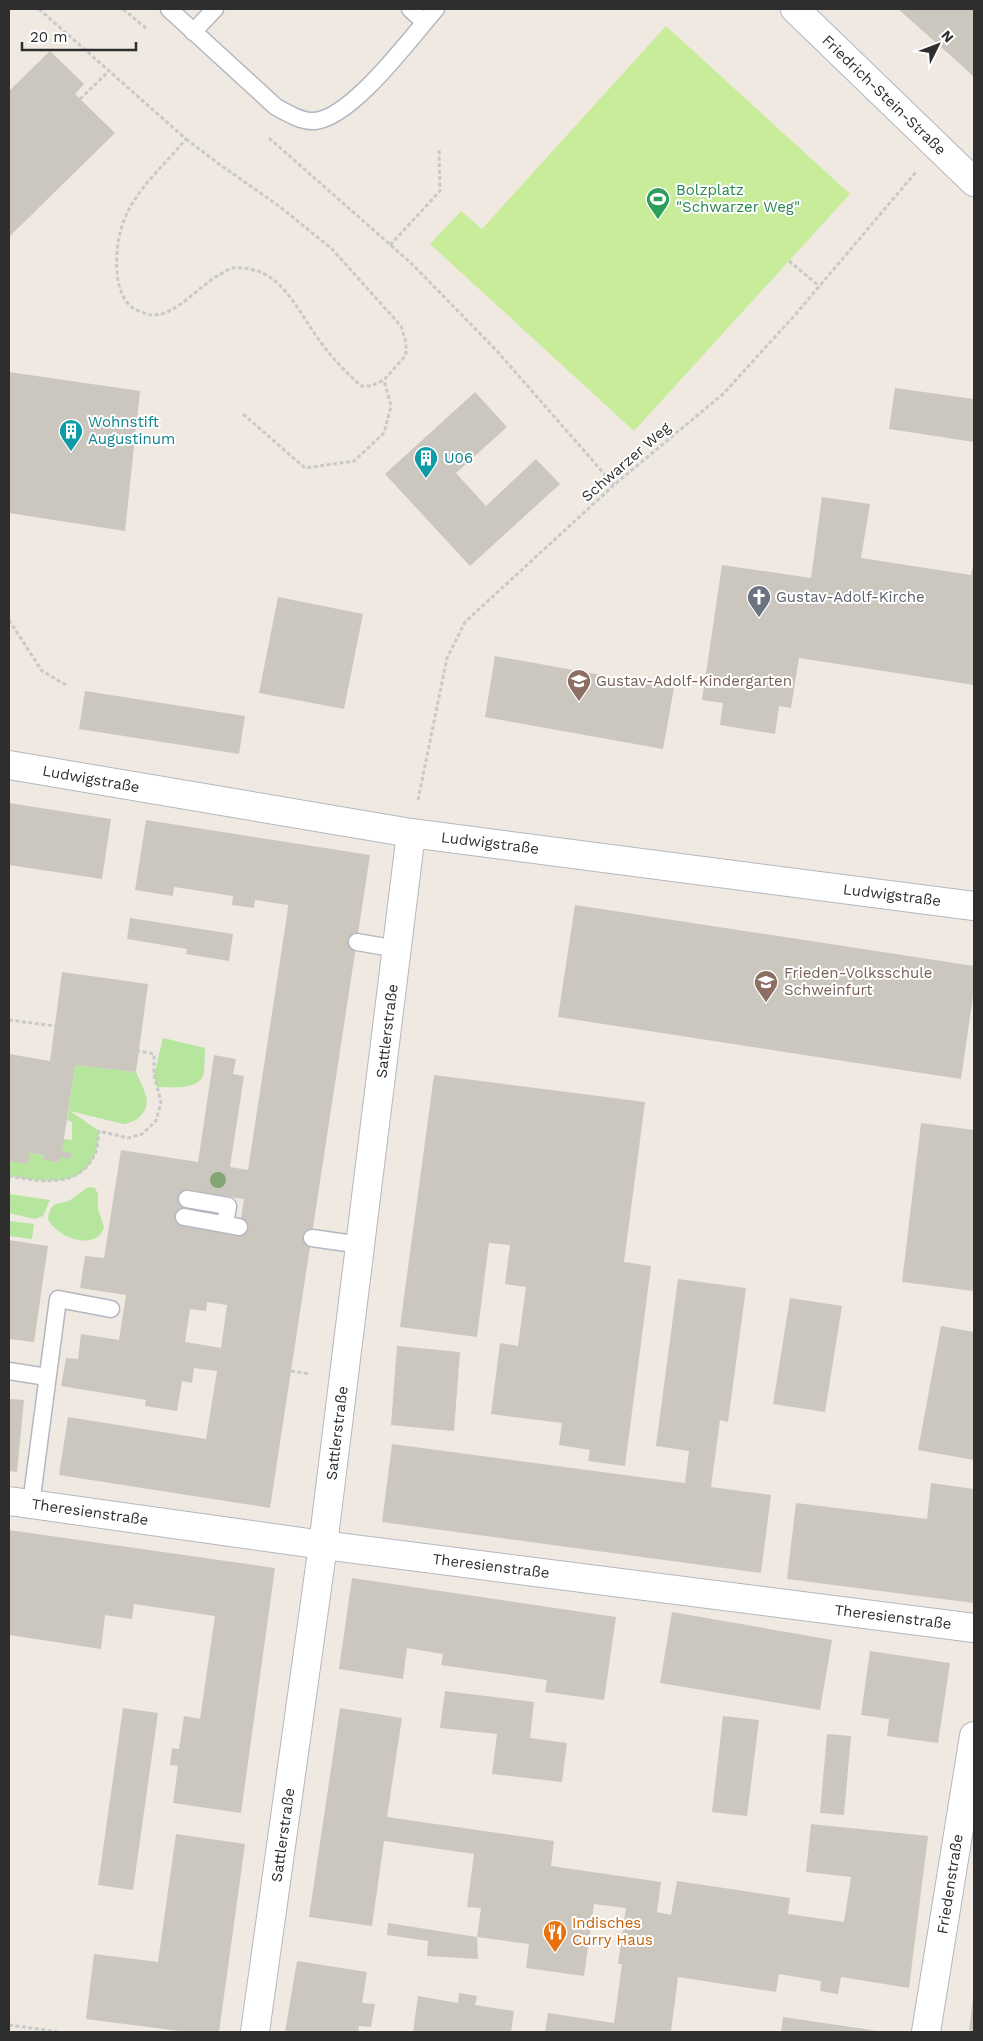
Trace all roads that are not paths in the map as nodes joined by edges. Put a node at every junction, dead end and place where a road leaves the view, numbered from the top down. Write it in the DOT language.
graph roads {
  1 [pos="169,9"];
  2 [pos="215,9"];
  3 [pos="410,9"];
  4 [pos="436,9"];
  5 [pos="795,9"];
  6 [pos="424,22"];
  7 [pos="193,32"];
  8 [pos="974,182"];
  9 [pos="9,765"];
  10 [pos="411,833"];
  11 [pos="974,906"];
  12 [pos="357,942"];
  13 [pos="397,949"];
  14 [pos="187,1199"];
  15 [pos="184,1218"];
  16 [pos="312,1238"];
  17 [pos="361,1245"];
  18 [pos="111,1309"];
  19 [pos="9,1371"];
  20 [pos="48,1377"];
  21 [pos="20,1503"];
  22 [pos="323,1545"];
  23 [pos="974,1628"];
  24 [pos="974,1736"];
  25 [pos="255,2032"];
  26 [pos="926,2032"];
  1 -- 7 [label="lane"];
  2 -- 7 [label="lane"];
  3 -- 6 [label="lane"];
  4 -- 6 [label="lane"];
  5 -- 8 [label="street, Friedrich-Stein-Straße"];
  6 -- 7 [label="lane"];
  9 -- 10 [label="street, Ludwigstraße"];
  10 -- 11 [label="street, Ludwigstraße"];
  10 -- 13 [label="street, Sattlerstraße"];
  12 -- 13 [label="lane"];
  13 -- 17 [label="street, Sattlerstraße"];
  14 -- 15 [label="lane"];
  16 -- 17 [label="lane"];
  17 -- 22 [label="street, Sattlerstraße"];
  18 -- 20 [label="lane"];
  19 -- 20 [label="lane"];
  20 -- 21 [label="lane"];
  21 -- 22 [label="street, Theresienstraße"];
  22 -- 23 [label="street, Theresienstraße"];
  22 -- 25 [label="street, Sattlerstraße"];
  24 -- 26 [label="street, Friedenstraße"];
}
